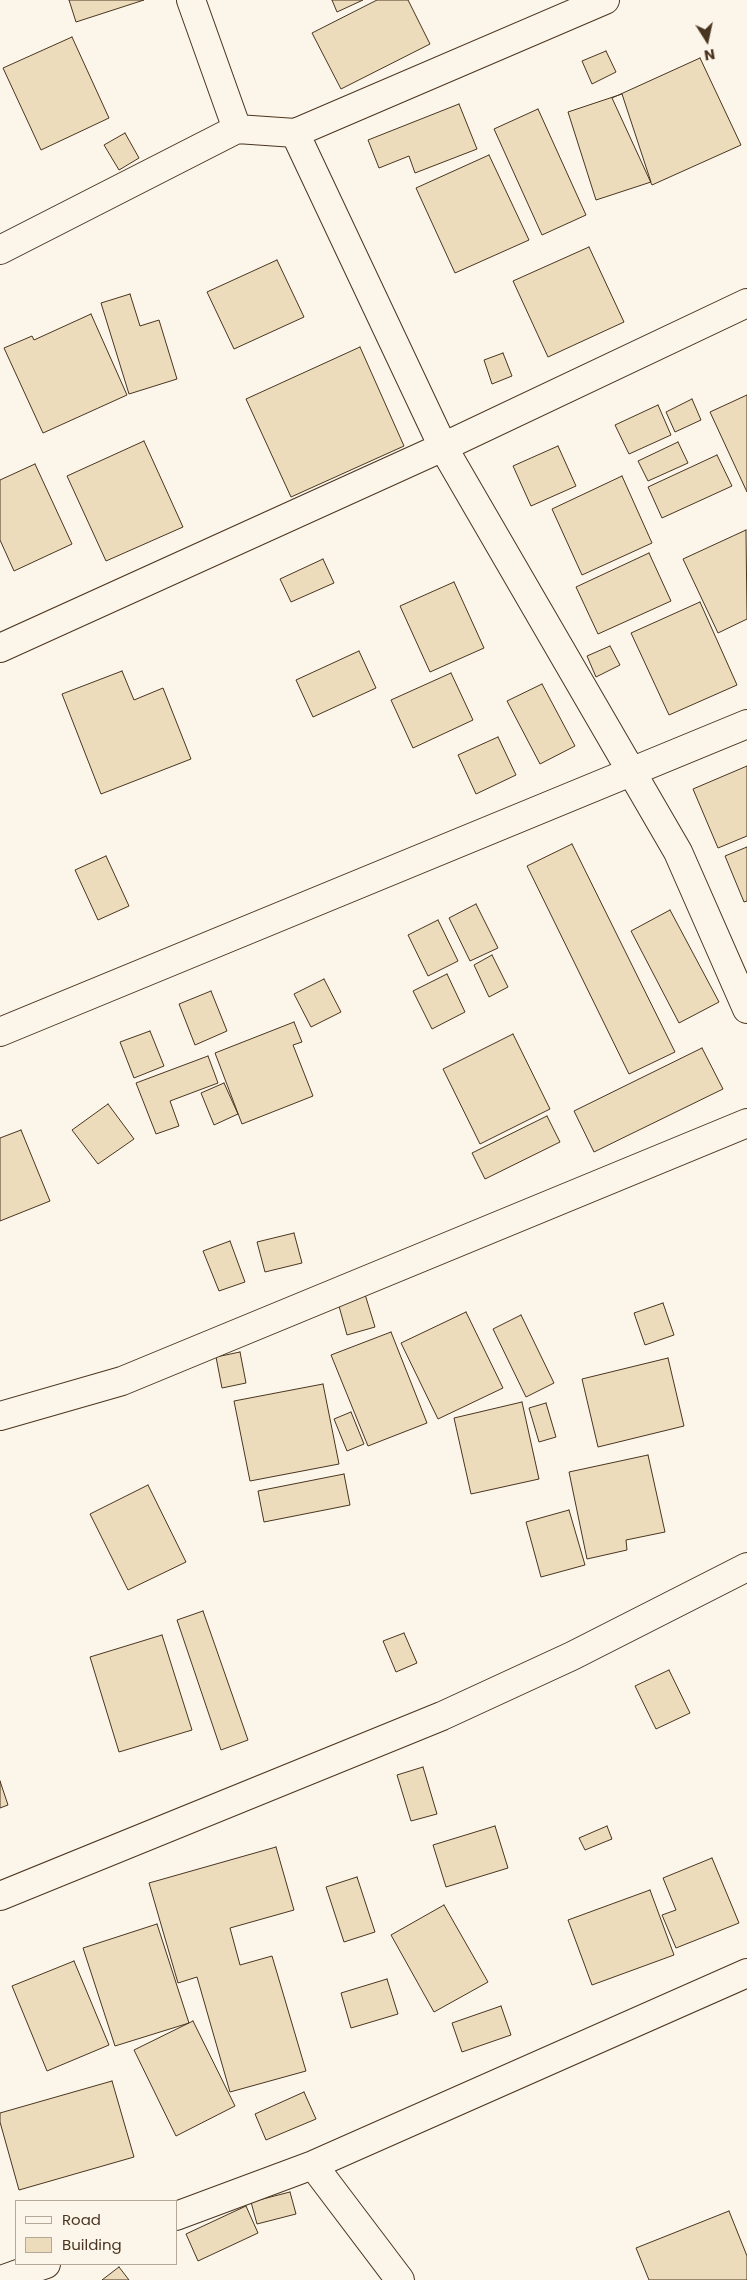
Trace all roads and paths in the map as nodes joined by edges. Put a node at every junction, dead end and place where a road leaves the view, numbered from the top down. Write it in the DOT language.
graph roads {
  1 [pos="191,0"];
  2 [pos="605,0"];
  3 [pos="237,129"];
  4 [pos="295,133"];
  5 [pos="0,250"];
  6 [pos="747,303"];
  7 [pos="443,447"];
  8 [pos="0,648"];
  9 [pos="747,724"];
  10 [pos="632,772"];
  11 [pos="747,1009"];
  12 [pos="0,1032"];
  13 [pos="747,1123"];
  14 [pos="0,1416"];
  15 [pos="747,1567"];
  16 [pos="0,1896"];
  17 [pos="747,1973"];
  18 [pos="313,2165"];
  19 [pos="178,2215"];
  20 [pos="43,2265"];
  21 [pos="1,2280"];
  22 [pos="400,2280"];
  1 -- 3 [label="street"];
  2 -- 4 [label="street"];
  3 -- 4 [label="street"];
  3 -- 5 [label="street"];
  4 -- 7 [label="street"];
  6 -- 7 [label="street"];
  7 -- 8 [label="street"];
  7 -- 10 [label="street"];
  9 -- 10 [label="street"];
  10 -- 11 [label="street"];
  10 -- 12 [label="street"];
  13 -- 14 [label="street"];
  15 -- 16 [label="street"];
  17 -- 18 [label="street"];
  18 -- 19 [label="street"];
  18 -- 22 [label="street"];
  20 -- 21 [label="street"];
}
